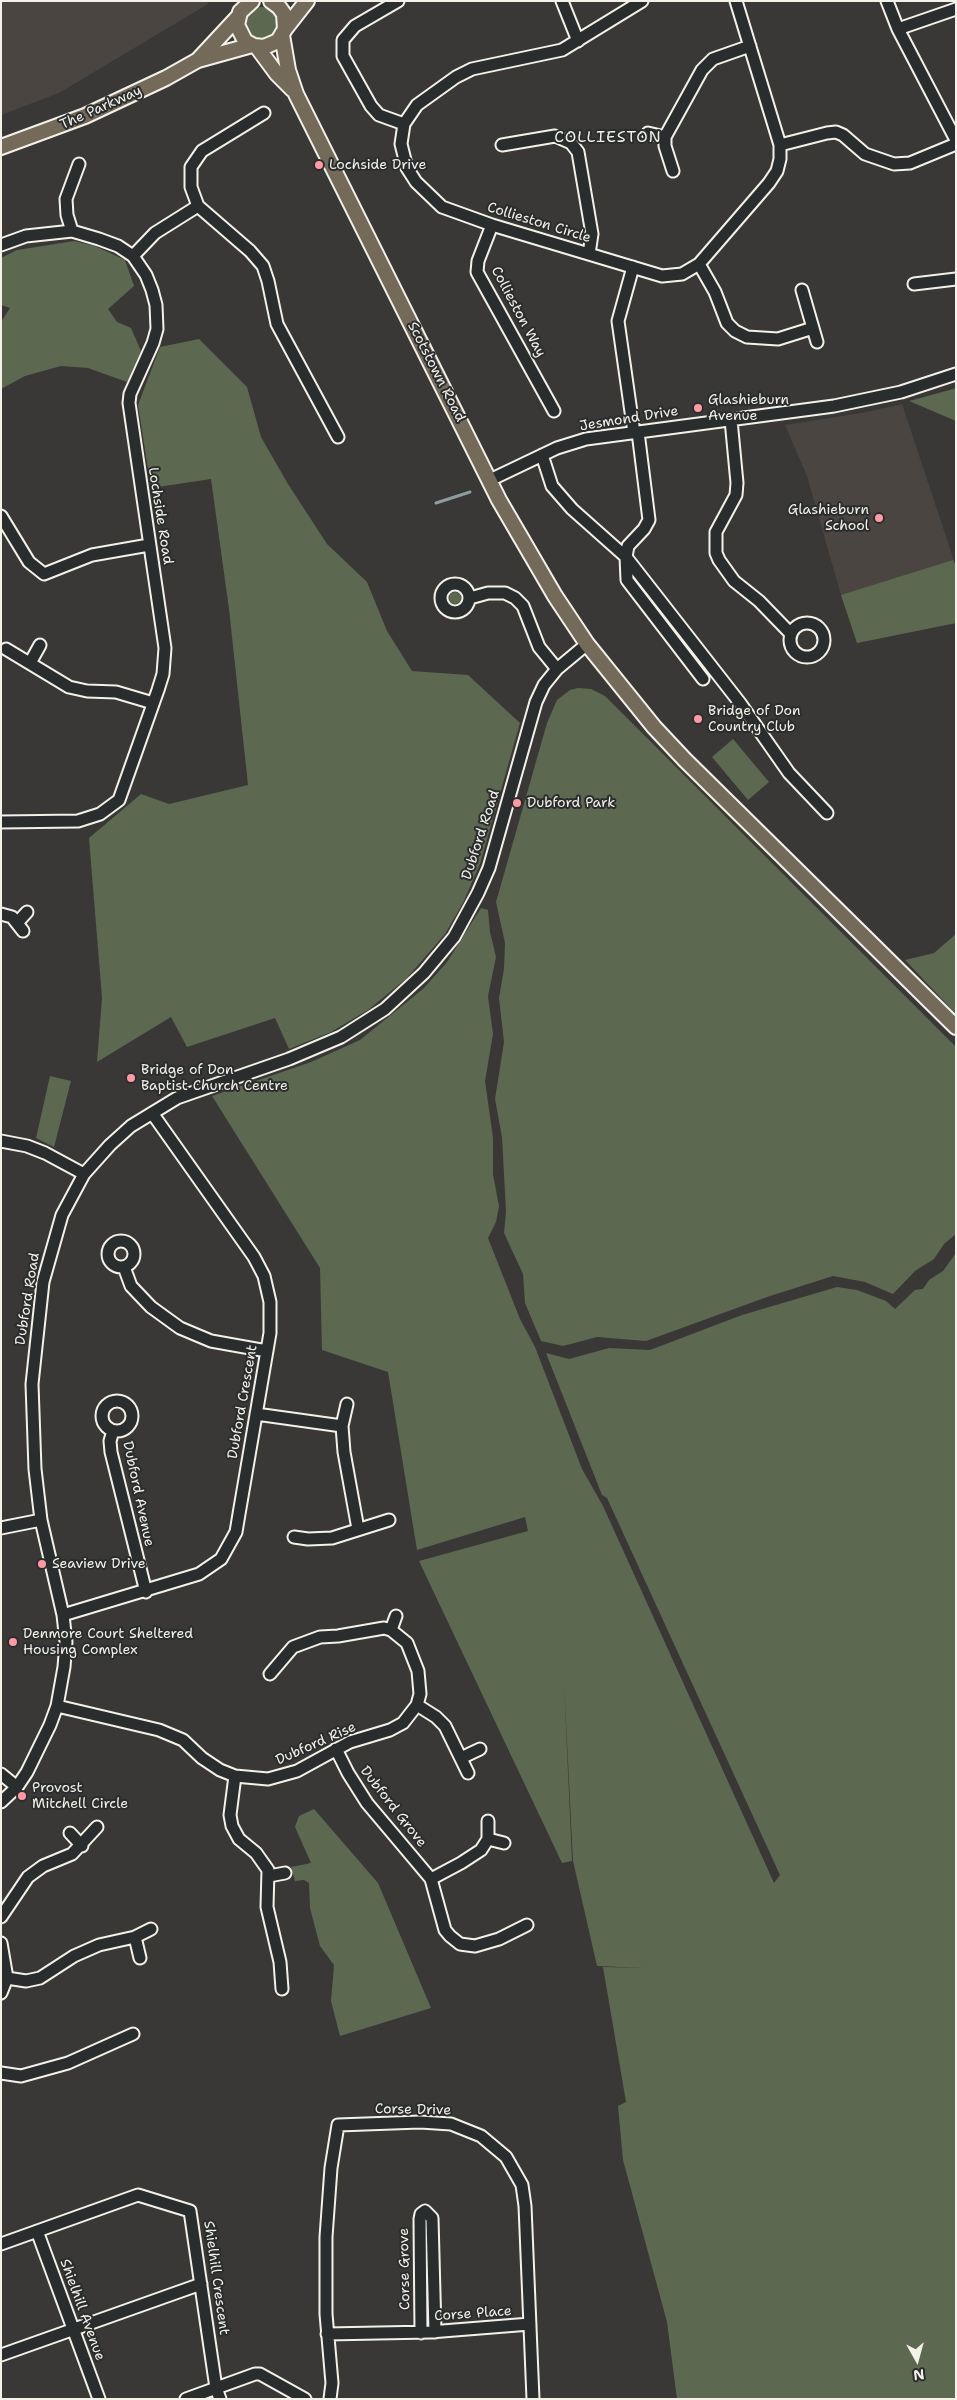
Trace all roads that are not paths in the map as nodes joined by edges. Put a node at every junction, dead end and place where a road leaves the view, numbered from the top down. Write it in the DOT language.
graph roads {
  1 [pos="252,1"];
  2 [pos="307,1"];
  3 [pos="398,1"];
  4 [pos="562,1"];
  5 [pos="642,1"];
  6 [pos="736,1"];
  7 [pos="887,1"];
  8 [pos="274,2"];
  9 [pos="239,10"];
  10 [pos="955,11"];
  11 [pos="898,29"];
  12 [pos="283,32"];
  13 [pos="578,41"];
  14 [pos="254,46"];
  15 [pos="750,46"];
  16 [pos="198,60"];
  17 [pos="296,94"];
  18 [pos="264,113"];
  19 [pos="404,124"];
  20 [pos="648,133"];
  21 [pos="665,137"];
  22 [pos="956,142"];
  23 [pos="502,145"];
  24 [pos="780,145"];
  25 [pos="1,147"];
  26 [pos="79,164"];
  27 [pos="673,171"];
  28 [pos="198,206"];
  29 [pos="492,225"];
  30 [pos="72,231"];
  31 [pos="1,245"];
  32 [pos="589,254"];
  33 [pos="132,256"];
  34 [pos="700,264"];
  35 [pos="633,267"];
  36 [pos="956,279"];
  37 [pos="914,284"];
  38 [pos="802,290"];
  39 [pos="813,328"];
  40 [pos="817,342"];
  41 [pos="956,374"];
  42 [pos="554,410"];
  43 [pos="731,420"];
  44 [pos="636,432"];
  45 [pos="338,437"];
  46 [pos="542,455"];
  47 [pos="490,480"];
  48 [pos="1,516"];
  49 [pos="4,528"];
  50 [pos="149,545"];
  51 [pos="626,557"];
  52 [pos="470,598"];
  53 [pos="791,634"];
  54 [pos="587,644"];
  55 [pos="40,645"];
  56 [pos="6,649"];
  57 [pos="30,663"];
  58 [pos="558,669"];
  59 [pos="703,679"];
  60 [pos="153,703"];
  61 [pos="827,813"];
  62 [pos="1,822"];
  63 [pos="27,912"];
  64 [pos="1,914"];
  65 [pos="956,1027"];
  66 [pos="152,1113"];
  67 [pos="1,1141"];
  68 [pos="84,1174"];
  69 [pos="124,1267"];
  70 [pos="267,1351"];
  71 [pos="347,1404"];
  72 [pos="256,1414"];
  73 [pos="342,1426"];
  74 [pos="113,1431"];
  75 [pos="41,1520"];
  76 [pos="390,1520"];
  77 [pos="1,1528"];
  78 [pos="358,1529"];
  79 [pos="294,1536"];
  80 [pos="146,1592"];
  81 [pos="63,1616"];
  82 [pos="396,1616"];
  83 [pos="391,1630"];
  84 [pos="270,1674"];
  85 [pos="417,1705"];
  86 [pos="57,1706"];
  87 [pos="336,1749"];
  88 [pos="480,1749"];
  89 [pos="461,1758"];
  90 [pos="468,1773"];
  91 [pos="1,1774"];
  92 [pos="235,1776"];
  93 [pos="17,1787"];
  94 [pos="1,1802"];
  95 [pos="488,1821"];
  96 [pos="97,1827"];
  97 [pos="70,1833"];
  98 [pos="488,1839"];
  99 [pos="504,1843"];
  100 [pos="82,1846"];
  101 [pos="285,1873"];
  102 [pos="269,1876"];
  103 [pos="432,1880"];
  104 [pos="1,1917"];
  105 [pos="527,1925"];
  106 [pos="150,1929"];
  107 [pos="135,1937"];
  108 [pos="1,1943"];
  109 [pos="140,1958"];
  110 [pos="8,1978"];
  111 [pos="282,1989"];
  112 [pos="1,1993"];
  113 [pos="133,2034"];
  114 [pos="1,2073"];
  115 [pos="37,2231"];
  116 [pos="1,2244"];
  117 [pos="201,2284"];
  118 [pos="530,2324"];
  119 [pos="74,2329"];
  120 [pos="435,2332"];
  121 [pos="421,2333"];
  122 [pos="327,2334"];
  123 [pos="1,2355"];
  124 [pos="218,2393"];
  125 [pos="99,2399"];
  126 [pos="186,2399"];
  127 [pos="305,2399"];
  128 [pos="330,2399"];
  129 [pos="533,2399"];
  1 -- 9 [label="main road, The Parkway"];
  2 -- 12 [label="main road"];
  3 -- 19 [label="street"];
  4 -- 13 [label="street"];
  5 -- 13 [label="street"];
  6 -- 15 [label="street, Collieston Circle"];
  7 -- 11 [label="street"];
  8 -- 12 [label="main road"];
  9 -- 14 [label="main road"];
  9 -- 16 [label="main road, The Parkway"];
  10 -- 11 [label="street"];
  11 -- 22 [label="street"];
  12 -- 14 [label="main road, The Parkway"];
  12 -- 17 [label="main road"];
  13 -- 19 [label="street"];
  14 -- 16 [label="main road, The Parkway"];
  14 -- 17 [label="main road"];
  15 -- 21 [label="street"];
  15 -- 24 [label="street, Collieston Circle"];
  16 -- 25 [label="main road, The Parkway"];
  17 -- 47 [label="main road, Scotstown Road"];
  18 -- 28 [label="street"];
  19 -- 29 [label="street, Collieston Circle"];
  20 -- 21 [label="street"];
  21 -- 27 [label="street"];
  22 -- 24 [label="street"];
  23 -- 32 [label="street"];
  24 -- 34 [label="street, Collieston Circle"];
  26 -- 30 [label="street"];
  28 -- 33 [label="street"];
  28 -- 45 [label="street"];
  29 -- 32 [label="street, Collieston Circle"];
  29 -- 42 [label="street, Collieston Way"];
  30 -- 31 [label="street, Lochside Road"];
  30 -- 33 [label="street, Lochside Road"];
  32 -- 35 [label="street, Collieston Circle"];
  33 -- 50 [label="street, Lochside Road"];
  34 -- 35 [label="street, Collieston Circle"];
  34 -- 39 [label="street"];
  35 -- 44 [label="street"];
  36 -- 37 [label="street"];
  38 -- 39 [label="street"];
  39 -- 40 [label="street"];
  41 -- 43 [label="street, Jesmond Drive"];
  43 -- 44 [label="street, Jesmond Drive"];
  43 -- 53 [label="street"];
  44 -- 46 [label="street, Jesmond Drive"];
  44 -- 51 [label="street"];
  46 -- 47 [label="street, Jesmond Drive"];
  46 -- 51 [label="street"];
  47 -- 54 [label="main road, Scotstown Road"];
  48 -- 49 [label="street"];
  49 -- 50 [label="street"];
  50 -- 60 [label="street, Lochside Road"];
  51 -- 59 [label="street"];
  51 -- 61 [label="street"];
  52 -- 58 [label="street"];
  54 -- 58 [label="street, Dubford Road"];
  54 -- 65 [label="main road, Scotstown Road"];
  55 -- 57 [label="street"];
  56 -- 57 [label="street"];
  57 -- 60 [label="street"];
  58 -- 66 [label="street, Dubford Road"];
  60 -- 62 [label="street, Lochside Road"];
  63 -- 64 [label="street"];
  66 -- 68 [label="street, Dubford Road"];
  66 -- 70 [label="street, Dubford Crescent"];
  67 -- 68 [label="street"];
  68 -- 75 [label="street, Dubford Road"];
  69 -- 70 [label="street"];
  70 -- 72 [label="street, Dubford Crescent"];
  71 -- 73 [label="street"];
  72 -- 73 [label="street"];
  72 -- 80 [label="street, Dubford Crescent"];
  73 -- 78 [label="street"];
  74 -- 80 [label="street, Dubford Avenue"];
  75 -- 77 [label="street"];
  75 -- 81 [label="street, Dubford Road"];
  76 -- 78 [label="street"];
  78 -- 79 [label="street"];
  80 -- 81 [label="street, Dubford Crescent"];
  81 -- 86 [label="street, Dubford Road"];
  82 -- 83 [label="street"];
  83 -- 84 [label="street"];
  83 -- 85 [label="street"];
  85 -- 87 [label="street, Dubford Rise"];
  85 -- 89 [label="street"];
  86 -- 92 [label="street, Dubford Rise"];
  86 -- 93 [label="street, Dubford Road"];
  87 -- 92 [label="street, Dubford Rise"];
  87 -- 103 [label="street, Dubford Grove"];
  88 -- 89 [label="street"];
  89 -- 90 [label="street"];
  91 -- 93 [label="street"];
  92 -- 102 [label="street"];
  93 -- 94 [label="street, Dubford Road"];
  95 -- 98 [label="street"];
  96 -- 100 [label="street"];
  97 -- 100 [label="street"];
  98 -- 99 [label="street"];
  98 -- 103 [label="street"];
  100 -- 104 [label="street"];
  101 -- 102 [label="street"];
  102 -- 111 [label="street"];
  103 -- 105 [label="street, Dubford Grove"];
  106 -- 107 [label="street"];
  107 -- 109 [label="street"];
  107 -- 110 [label="street"];
  108 -- 110 [label="street"];
  110 -- 112 [label="street"];
  113 -- 114 [label="street"];
  115 -- 116 [label="street, Shielhill Crescent"];
  115 -- 117 [label="street, Shielhill Crescent"];
  115 -- 119 [label="street, Shielhill Avenue"];
  117 -- 119 [label="street"];
  117 -- 124 [label="street, Shielhill Crescent"];
  118 -- 120 [label="street, Corse Place"];
  118 -- 122 [label="street, Corse Drive"];
  118 -- 129 [label="street, Corse Drive"];
  119 -- 123 [label="street"];
  119 -- 125 [label="street, Shielhill Avenue"];
  120 -- 121 [label="street, Corse Place"];
  120 -- 121 [label="street, Corse Grove"];
  121 -- 122 [label="street, Corse Place"];
  122 -- 128 [label="street, Corse Drive"];
  124 -- 126 [label="street"];
  124 -- 127 [label="street"];
}
